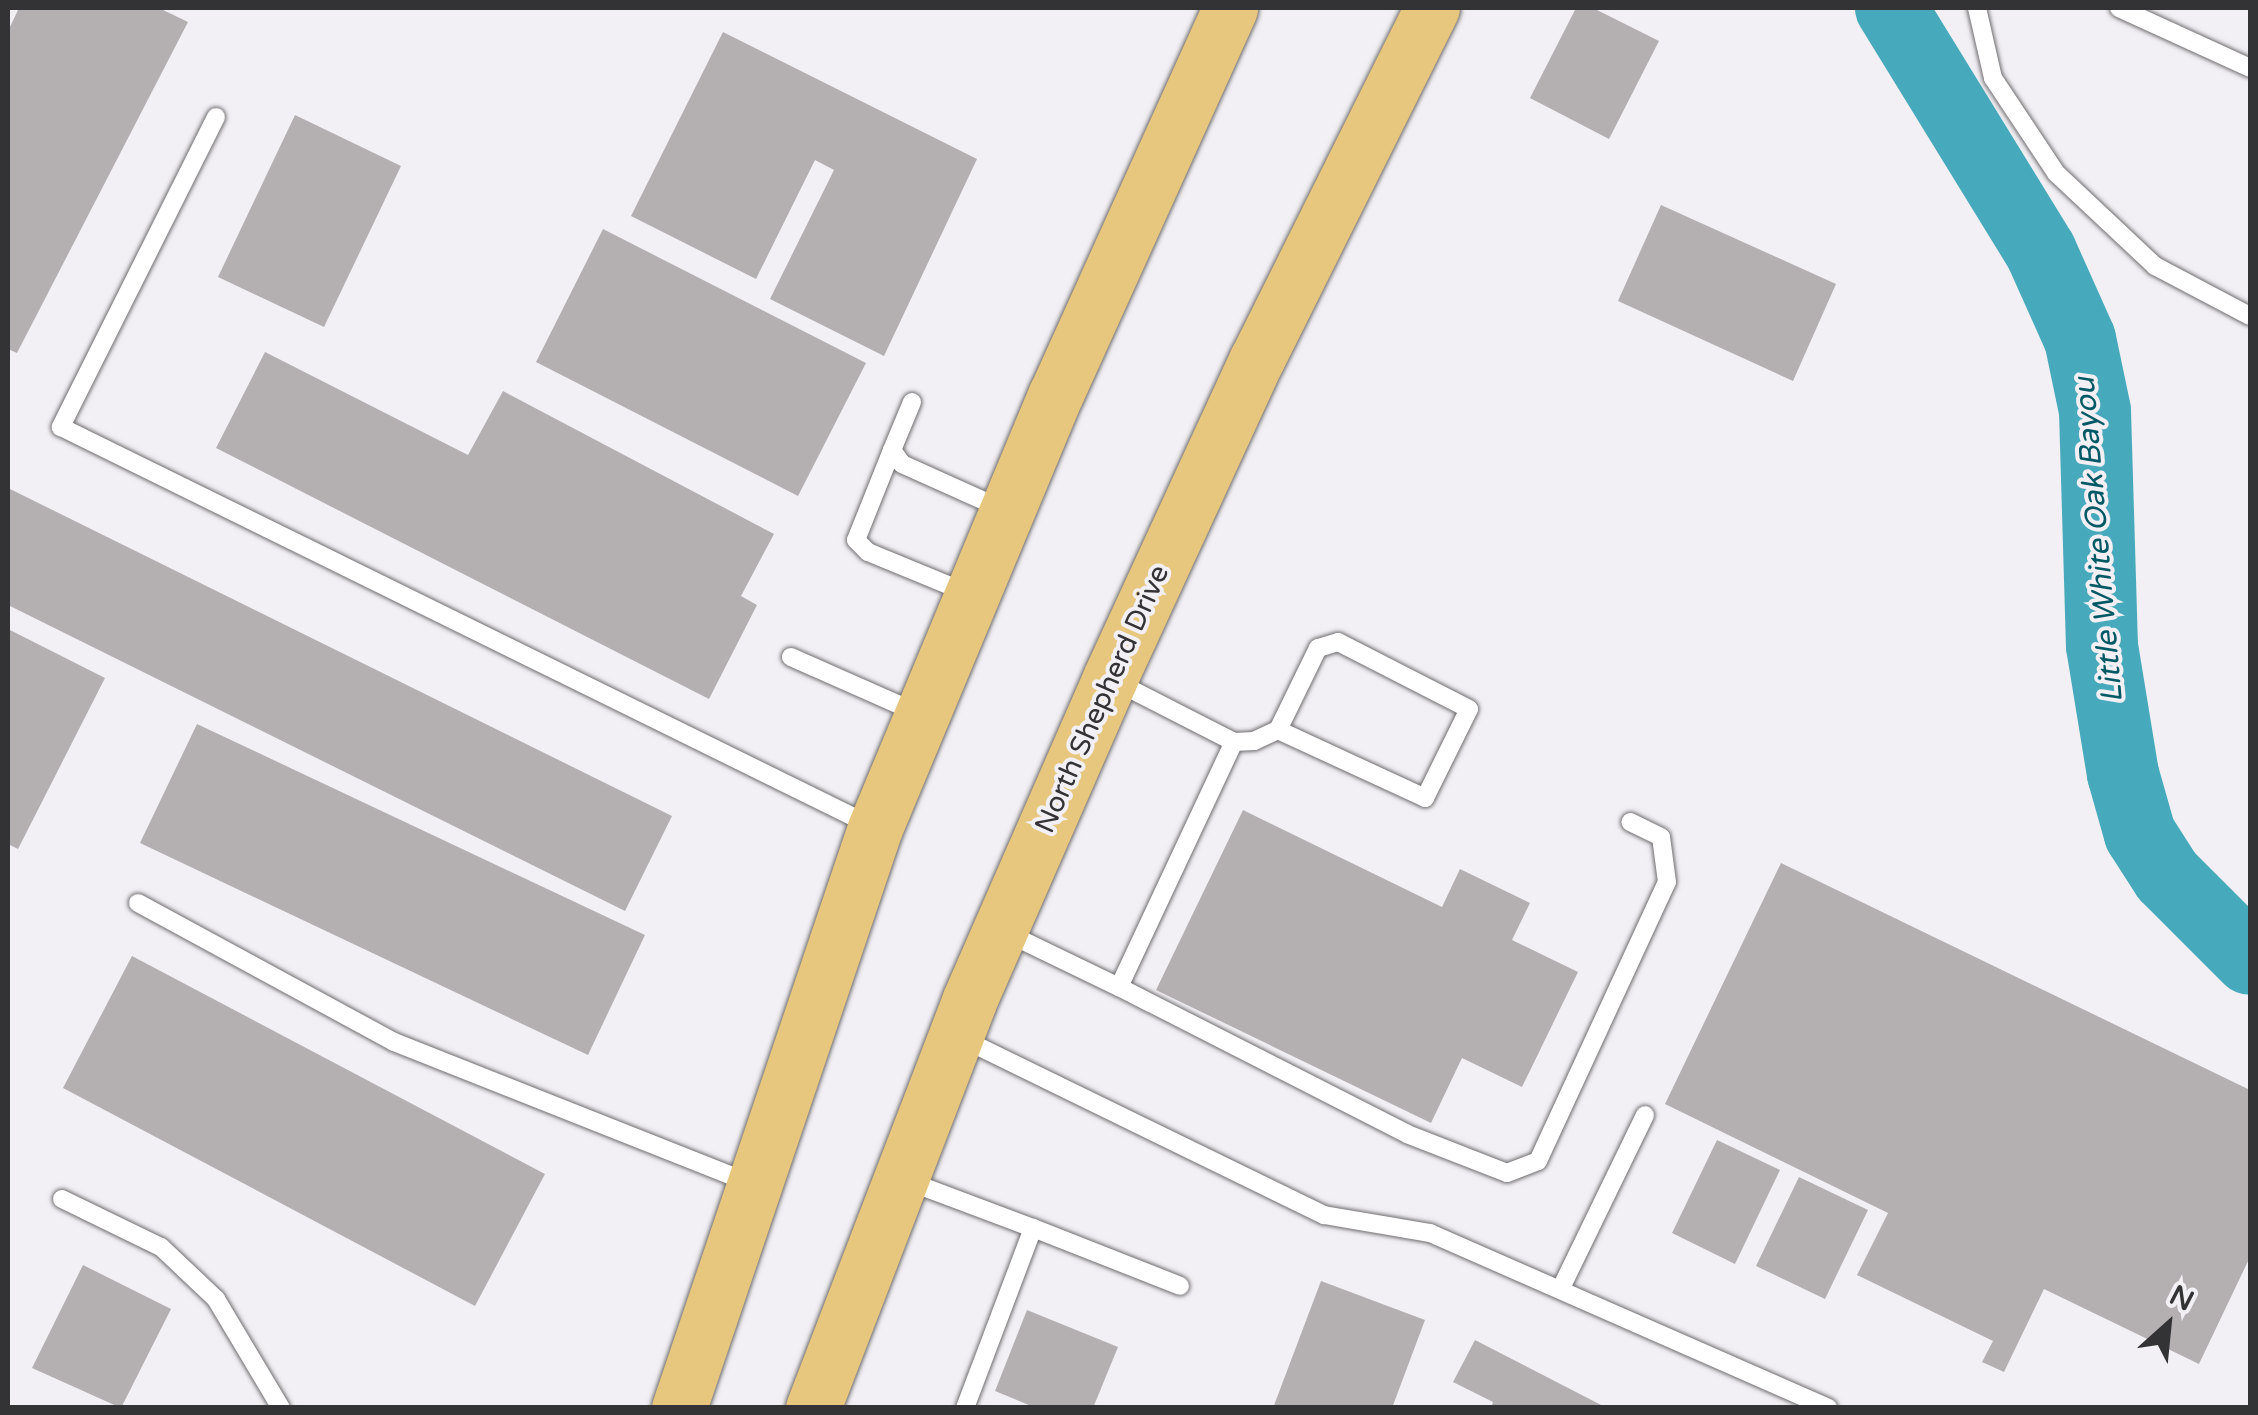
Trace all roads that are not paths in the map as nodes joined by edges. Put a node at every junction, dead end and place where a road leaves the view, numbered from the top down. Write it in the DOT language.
graph roads {
  1 [pos="1230,8"];
  2 [pos="1432,8"];
  3 [pos="1977,8"];
  4 [pos="2119,8"];
  5 [pos="2250,68"];
  6 [pos="216,117"];
  7 [pos="2250,316"];
  8 [pos="912,402"];
  9 [pos="892,450"];
  10 [pos="1006,511"];
  11 [pos="970,594"];
  12 [pos="791,657"];
  13 [pos="1110,678"];
  14 [pos="920,714"];
  15 [pos="1278,730"];
  16 [pos="1234,742"];
  17 [pos="1630,822"];
  18 [pos="875,828"];
  19 [pos="138,903"];
  20 [pos="1000,930"];
  21 [pos="1119,987"];
  22 [pos="956,1036"];
  23 [pos="1645,1115"];
  24 [pos="902,1179"];
  25 [pos="755,1185"];
  26 [pos="62,1199"];
  27 [pos="1033,1228"];
  28 [pos="1180,1286"];
  29 [pos="1562,1286"];
  30 [pos="824,1404"];
  31 [pos="280,1408"];
  32 [pos="679,1408"];
  33 [pos="965,1408"];
  34 [pos="1828,1408"];
  1 -- 10 [label="main road"];
  2 -- 13 [label="main road, North Shepherd Drive"];
  3 -- 7 [label="lane"];
  4 -- 5 [label="lane"];
  6 -- 18 [label="lane"];
  8 -- 9 [label="lane"];
  9 -- 10 [label="lane"];
  9 -- 11 [label="lane"];
  10 -- 11 [label="main road"];
  11 -- 14 [label="main road"];
  12 -- 14 [label="lane"];
  13 -- 16 [label="lane"];
  13 -- 20 [label="main road, North Shepherd Drive"];
  14 -- 18 [label="main road"];
  15 -- 15 [label="lane"];
  15 -- 16 [label="lane"];
  16 -- 21 [label="lane"];
  17 -- 21 [label="lane"];
  18 -- 25 [label="main road"];
  19 -- 25 [label="lane"];
  20 -- 21 [label="lane"];
  20 -- 22 [label="main road, North Shepherd Drive"];
  22 -- 24 [label="main road, North Shepherd Drive"];
  22 -- 29 [label="lane"];
  23 -- 29 [label="lane"];
  24 -- 27 [label="lane"];
  24 -- 30 [label="main road, North Shepherd Drive"];
  25 -- 32 [label="main road"];
  26 -- 31 [label="lane"];
  27 -- 28 [label="lane"];
  27 -- 33 [label="lane"];
  29 -- 34 [label="lane"];
}
